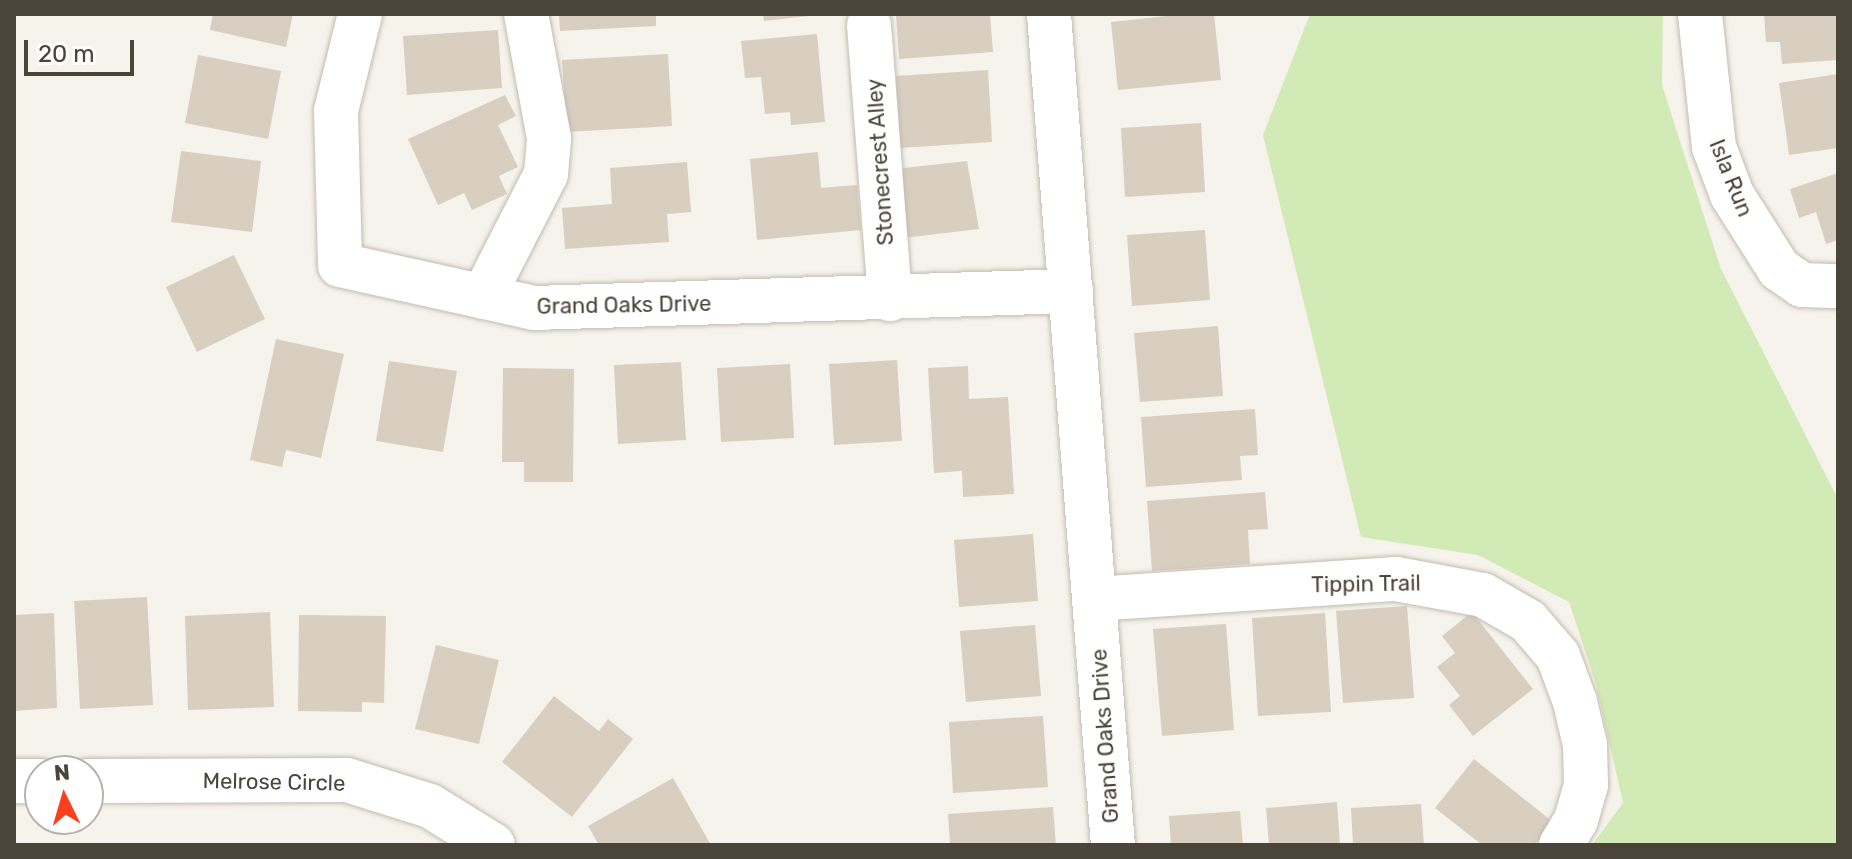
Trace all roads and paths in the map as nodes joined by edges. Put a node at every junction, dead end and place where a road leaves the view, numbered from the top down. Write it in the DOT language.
graph roads {
  1 [pos="360,14"];
  2 [pos="526,14"];
  3 [pos="1049,14"];
  4 [pos="1700,14"];
  5 [pos="869,25"];
  6 [pos="1838,286"];
  7 [pos="1071,291"];
  8 [pos="483,297"];
  9 [pos="890,299"];
  10 [pos="1094,599"];
  11 [pos="104,781"];
  12 [pos="493,845"];
  13 [pos="1113,845"];
  14 [pos="1561,845"];
  1 -- 8 [label="street, Grand Oaks Drive"];
  2 -- 8 [label="street"];
  3 -- 7 [label="street, Grand Oaks Drive"];
  4 -- 6 [label="street, Isla Run"];
  5 -- 9 [label="street, Stonecrest Alley"];
  7 -- 9 [label="street, Grand Oaks Drive"];
  7 -- 10 [label="street, Grand Oaks Drive"];
  8 -- 9 [label="street, Grand Oaks Drive"];
  10 -- 13 [label="street, Grand Oaks Drive"];
  10 -- 14 [label="street, Tippin Trail"];
  11 -- 12 [label="street, Melrose Circle"];
}
